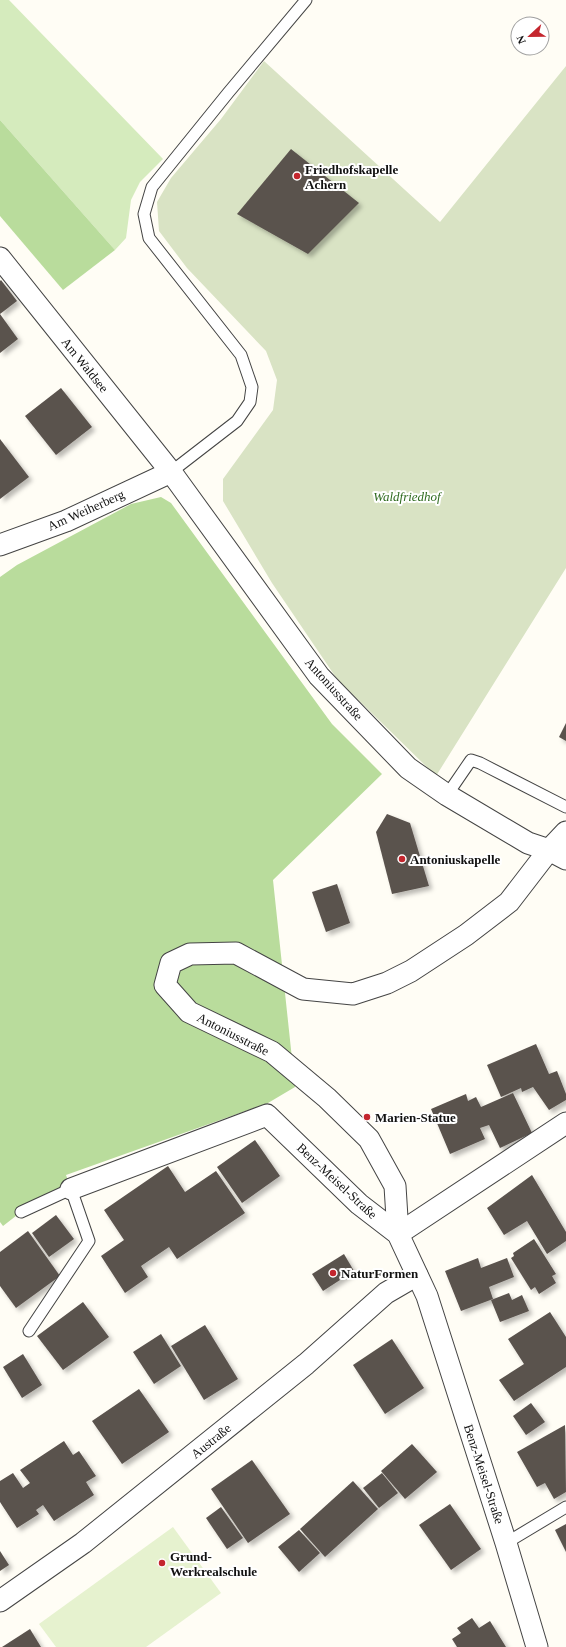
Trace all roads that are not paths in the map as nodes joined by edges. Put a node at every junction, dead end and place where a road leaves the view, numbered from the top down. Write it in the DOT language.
graph roads {
  1 [pos="306,0"];
  2 [pos="0,258"];
  3 [pos="170,472"];
  4 [pos="0,545"];
  5 [pos="447,795"];
  6 [pos="566,806"];
  7 [pos="566,832"];
  8 [pos="558,855"];
  9 [pos="566,1123"];
  10 [pos="71,1189"];
  11 [pos="21,1212"];
  12 [pos="398,1234"];
  13 [pos="417,1275"];
  14 [pos="29,1331"];
  15 [pos="566,1507"];
  16 [pos="506,1543"];
  17 [pos="0,1601"];
  18 [pos="537,1647"];
  1 -- 3 [label="lane"];
  2 -- 3 [label="street, Am Waldsee"];
  3 -- 4 [label="street, Am Weiherberg"];
  3 -- 5 [label="street, Antoniusstraße"];
  5 -- 6 [label="lane"];
  5 -- 8 [label="street, Antoniusstraße"];
  7 -- 8 [label="street"];
  8 -- 12 [label="street, Antoniusstraße"];
  9 -- 12 [label="street"];
  10 -- 11 [label="lane"];
  10 -- 12 [label="street, Benz-Meisel-Straße"];
  10 -- 14 [label="lane"];
  12 -- 13 [label="street, Benz-Meisel-Straße"];
  13 -- 16 [label="street, Benz-Meisel-Straße"];
  13 -- 17 [label="street, Austraße"];
  15 -- 16 [label="lane"];
  16 -- 18 [label="street, Benz-Meisel-Straße"];
}
